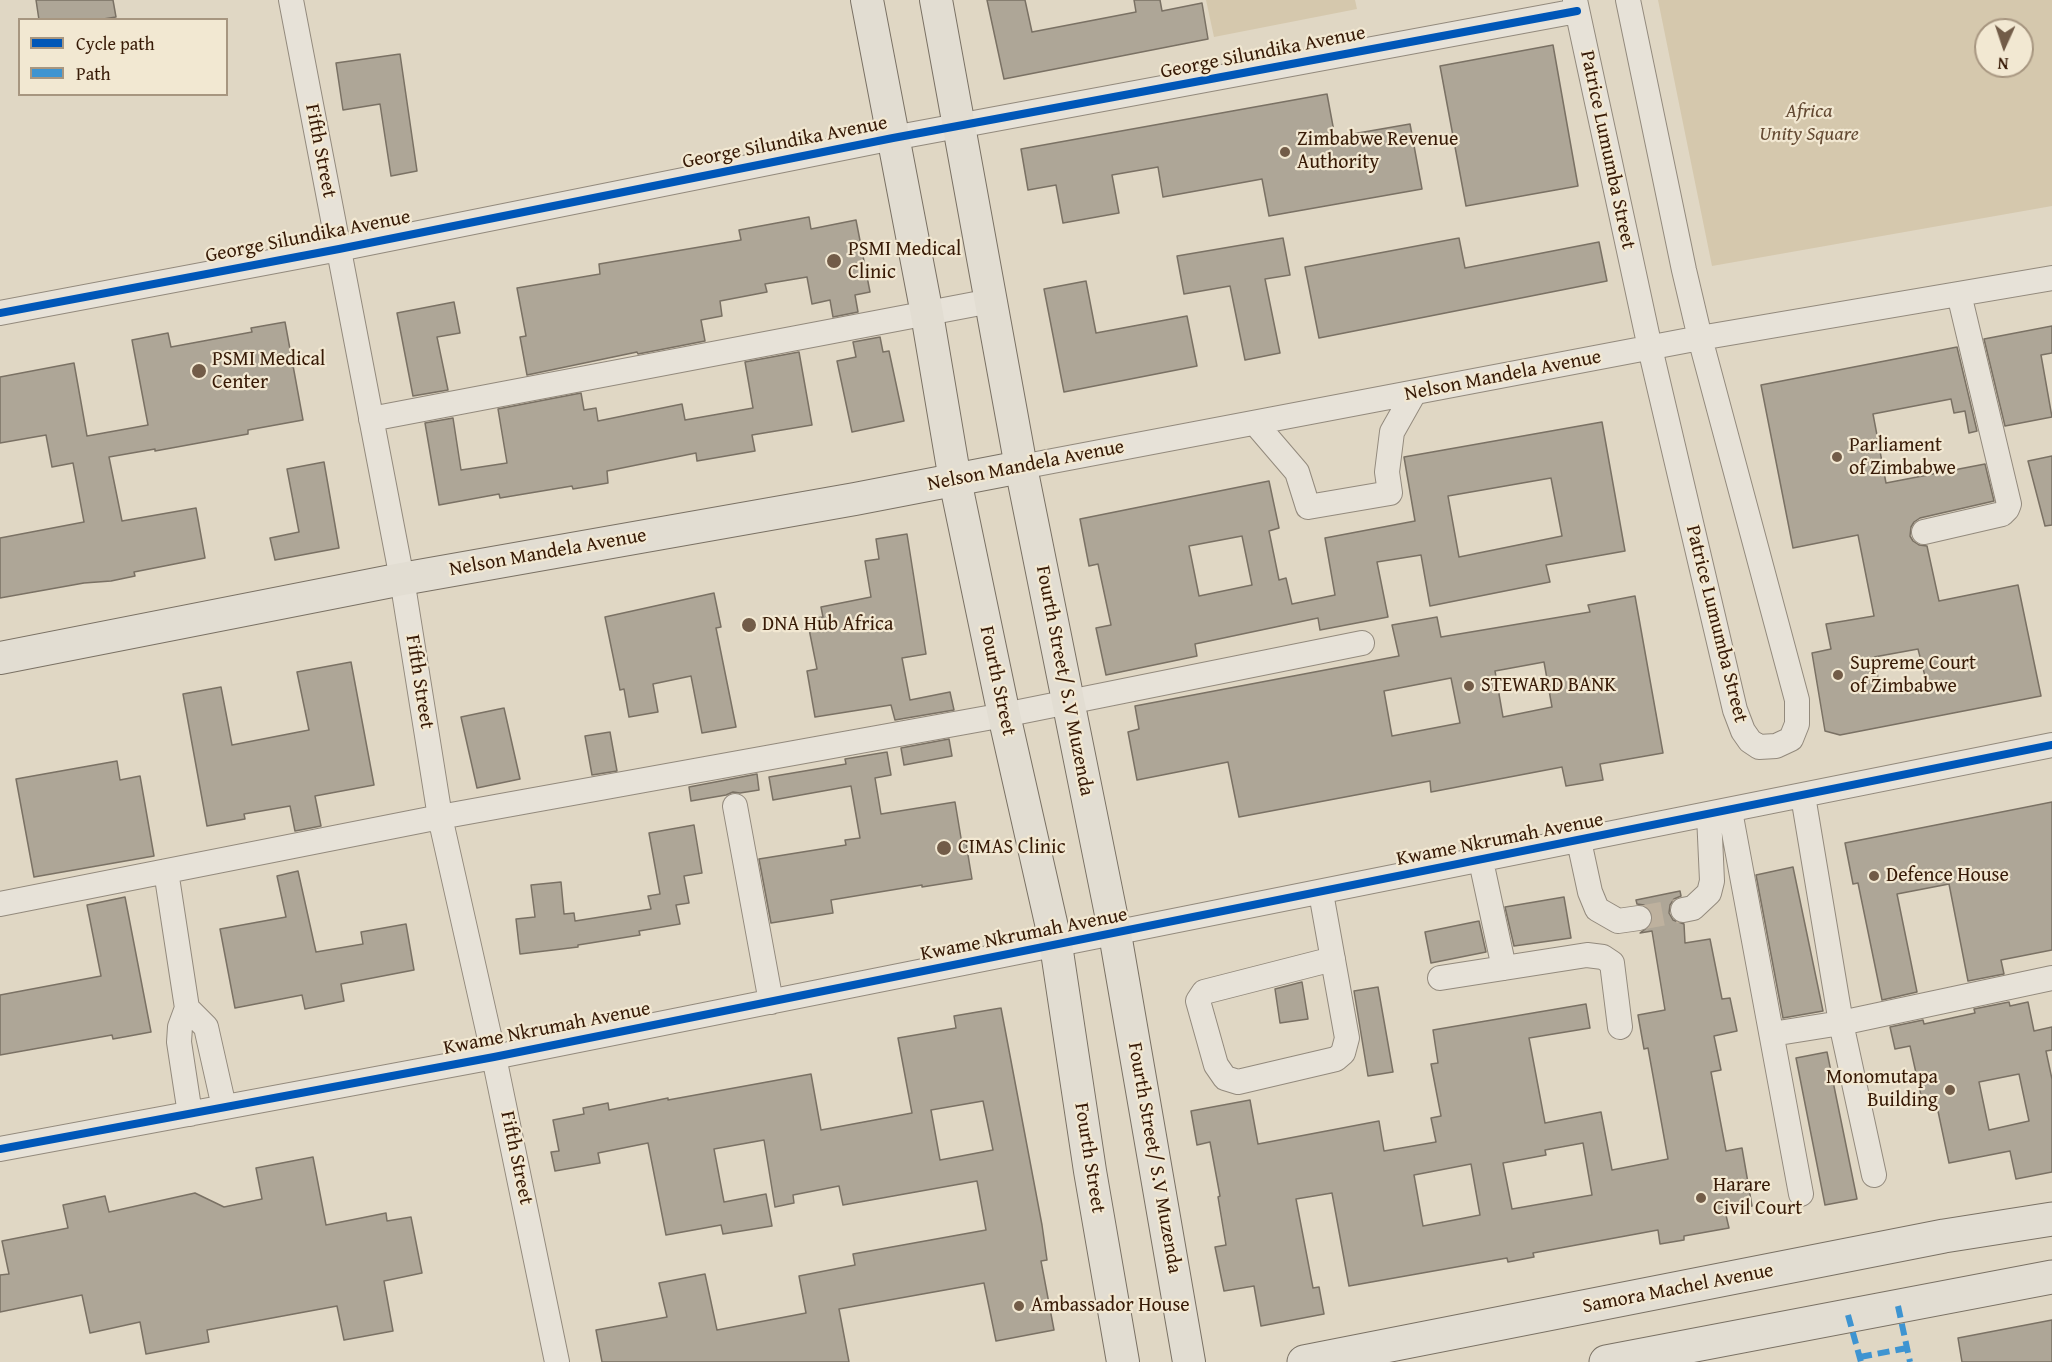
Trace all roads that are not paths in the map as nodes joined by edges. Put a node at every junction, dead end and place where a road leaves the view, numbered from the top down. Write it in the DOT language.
graph roads {
  1 [pos="291,0"];
  2 [pos="867,0"];
  3 [pos="936,0"];
  4 [pos="1628,0"];
  5 [pos="1576,5"];
  6 [pos="959,126"];
  7 [pos="893,138"];
  8 [pos="339,249"];
  9 [pos="2052,278"];
  10 [pos="1959,294"];
  11 [pos="991,301"];
  12 [pos="0,313"];
  13 [pos="927,314"];
  14 [pos="1700,338"];
  15 [pos="1650,348"];
  16 [pos="1414,393"];
  17 [pos="371,419"];
  18 [pos="1255,423"];
  19 [pos="1022,466"];
  20 [pos="955,480"];
  21 [pos="1924,532"];
  22 [pos="402,579"];
  23 [pos="1362,643"];
  24 [pos="0,658"];
  25 [pos="1068,701"];
  26 [pos="1004,715"];
  27 [pos="2052,746"];
  28 [pos="1803,796"];
  29 [pos="735,806"];
  30 [pos="1720,813"];
  31 [pos="440,817"];
  32 [pos="1579,841"];
  33 [pos="1481,861"];
  34 [pos="166,871"];
  35 [pos="1322,893"];
  36 [pos="0,904"];
  37 [pos="1683,910"];
  38 [pos="1639,918"];
  39 [pos="1115,934"];
  40 [pos="1056,945"];
  41 [pos="1333,959"];
  42 [pos="1504,968"];
  43 [pos="1440,978"];
  44 [pos="2052,978"];
  45 [pos="771,1002"];
  46 [pos="187,1008"];
  47 [pos="1841,1023"];
  48 [pos="1620,1027"];
  49 [pos="1772,1034"];
  50 [pos="494,1057"];
  51 [pos="224,1107"];
  52 [pos="190,1114"];
  53 [pos="0,1149"];
  54 [pos="1874,1175"];
  55 [pos="1802,1194"];
  56 [pos="2052,1219"];
  57 [pos="2052,1277"];
  58 [pos="557,1362"];
  59 [pos="1123,1362"];
  60 [pos="1189,1362"];
  61 [pos="1304,1362"];
  62 [pos="1606,1362"];
  1 -- 8 [label="street, Fifth Street"];
  2 -- 7 [label="main road, Fourth Street"];
  3 -- 6 [label="main road, Fourth Street/ S.V Muzenda"];
  4 -- 14 [label="street, Patrice Lumumba Street"];
  5 -- 6 [label="street, George Silundika Avenue"];
  5 -- 15 [label="street, Patrice Lumumba Street"];
  6 -- 7 [label="street, George Silundika Avenue"];
  6 -- 11 [label="main road, Fourth Street/ S.V Muzenda"];
  7 -- 8 [label="street, George Silundika Avenue"];
  7 -- 13 [label="main road, Fourth Street"];
  8 -- 12 [label="street, George Silundika Avenue"];
  8 -- 17 [label="street, Fifth Street"];
  9 -- 10 [label="street, Nelson Mandela Avenue"];
  10 -- 14 [label="street, Nelson Mandela Avenue"];
  10 -- 21 [label="street"];
  11 -- 13 [label="street"];
  11 -- 19 [label="main road, Fourth Street/ S.V Muzenda"];
  13 -- 17 [label="street"];
  13 -- 20 [label="main road, Fourth Street"];
  14 -- 15 [label="street, Nelson Mandela Avenue"];
  14 -- 15 [label="street, Patrice Lumumba Street"];
  15 -- 16 [label="street, Nelson Mandela Avenue"];
  16 -- 18 [label="street, Nelson Mandela Avenue"];
  16 -- 18 [label="street"];
  17 -- 22 [label="street, Fifth Street"];
  18 -- 19 [label="street, Nelson Mandela Avenue"];
  19 -- 20 [label="main road, Nelson Mandela Avenue"];
  19 -- 25 [label="main road, Fourth Street/ S.V Muzenda"];
  20 -- 22 [label="main road, Nelson Mandela Avenue"];
  20 -- 26 [label="main road, Fourth Street"];
  22 -- 24 [label="main road, Nelson Mandela Avenue"];
  22 -- 31 [label="street, Fifth Street"];
  23 -- 25 [label="street"];
  25 -- 26 [label="street"];
  25 -- 39 [label="main road, Fourth Street/ S.V Muzenda"];
  26 -- 31 [label="street"];
  26 -- 40 [label="main road, Fourth Street"];
  27 -- 28 [label="street, Kwame Nkrumah Avenue"];
  28 -- 30 [label="street, Kwame Nkrumah Avenue"];
  28 -- 47 [label="street"];
  29 -- 45 [label="street"];
  30 -- 32 [label="street, Kwame Nkrumah Avenue"];
  30 -- 37 [label="street"];
  30 -- 49 [label="street"];
  31 -- 34 [label="street"];
  31 -- 50 [label="street, Fifth Street"];
  32 -- 33 [label="street, Kwame Nkrumah Avenue"];
  32 -- 38 [label="street"];
  33 -- 35 [label="street, Kwame Nkrumah Avenue"];
  33 -- 42 [label="street"];
  34 -- 36 [label="street"];
  34 -- 46 [label="street"];
  35 -- 39 [label="street, Kwame Nkrumah Avenue"];
  35 -- 41 [label="street"];
  39 -- 40 [label="street, Kwame Nkrumah Avenue"];
  39 -- 60 [label="main road, Fourth Street/ S.V Muzenda"];
  40 -- 45 [label="street, Kwame Nkrumah Avenue"];
  40 -- 59 [label="main road, Fourth Street"];
  41 -- 41 [label="street"];
  42 -- 43 [label="street"];
  42 -- 48 [label="street"];
  44 -- 47 [label="street"];
  45 -- 50 [label="street, Kwame Nkrumah Avenue"];
  46 -- 51 [label="street"];
  46 -- 52 [label="street"];
  47 -- 49 [label="street"];
  47 -- 54 [label="street"];
  49 -- 55 [label="street"];
  50 -- 51 [label="street, Kwame Nkrumah Avenue"];
  50 -- 58 [label="street, Fifth Street"];
  51 -- 52 [label="street, Kwame Nkrumah Avenue"];
  52 -- 53 [label="street, Kwame Nkrumah Avenue"];
  56 -- 61 [label="highway, Samora Machel Avenue"];
  57 -- 62 [label="highway"];
}
